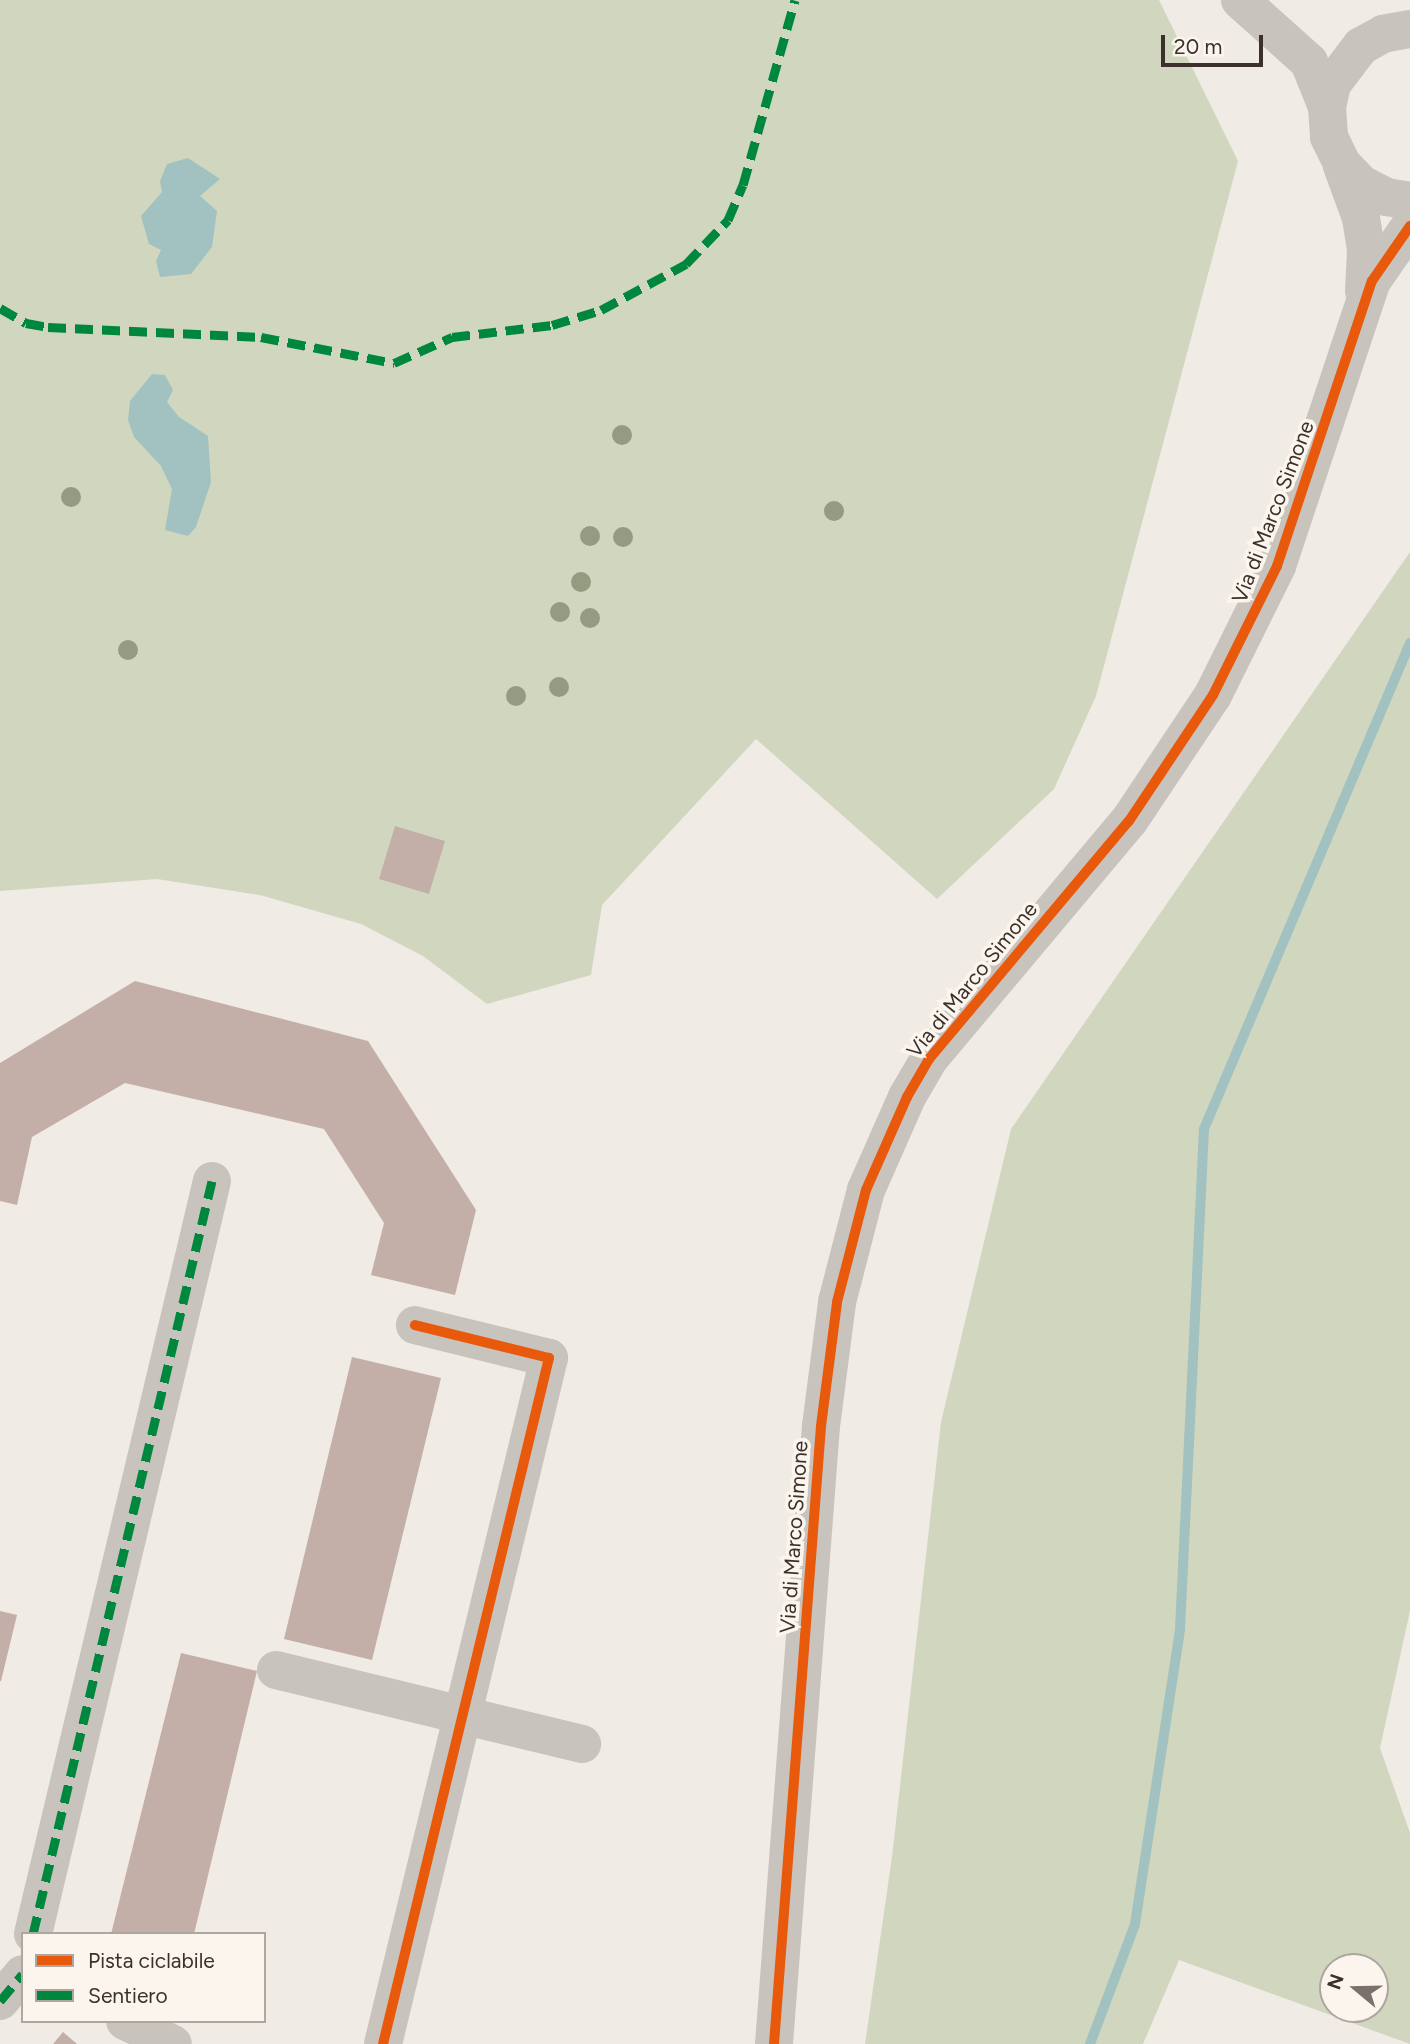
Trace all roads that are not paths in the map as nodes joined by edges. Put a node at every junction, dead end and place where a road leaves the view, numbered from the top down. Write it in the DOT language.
graph roads {
  1 [pos="1240,0"];
  2 [pos="1410,29"];
  3 [pos="1276,31"];
  4 [pos="1362,46"];
  5 [pos="1327,107"];
  6 [pos="1342,164"];
  7 [pos="1410,201"];
  8 [pos="1410,226"];
  9 [pos="1361,311"];
  10 [pos="212,1181"];
  11 [pos="415,1325"];
  12 [pos="276,1670"];
  13 [pos="461,1715"];
  14 [pos="582,1744"];
  15 [pos="33,1932"];
  16 [pos="0,1962"];
  17 [pos="21,1972"];
  18 [pos="21,1975"];
  19 [pos="0,2001"];
  20 [pos="129,2023"];
  21 [pos="173,2044"];
  22 [pos="383,2044"];
  23 [pos="774,2044"];
  1 -- 3 [label="street"];
  2 -- 4 [label="street"];
  3 -- 4 [label="street"];
  3 -- 5 [label="street"];
  4 -- 5 [label="street"];
  5 -- 6 [label="street, Via di Marco Simone"];
  6 -- 7 [label="street"];
  6 -- 9 [label="street, Via di Marco Simone"];
  8 -- 9 [label="street, Via di Marco Simone"];
  9 -- 23 [label="street, Via di Marco Simone"];
  10 -- 15 [label="street"];
  11 -- 13 [label="street"];
  12 -- 13 [label="street"];
  13 -- 14 [label="street"];
  13 -- 22 [label="street"];
  16 -- 17 [label="street"];
  18 -- 19 [label="street"];
  20 -- 21 [label="street"];
}
